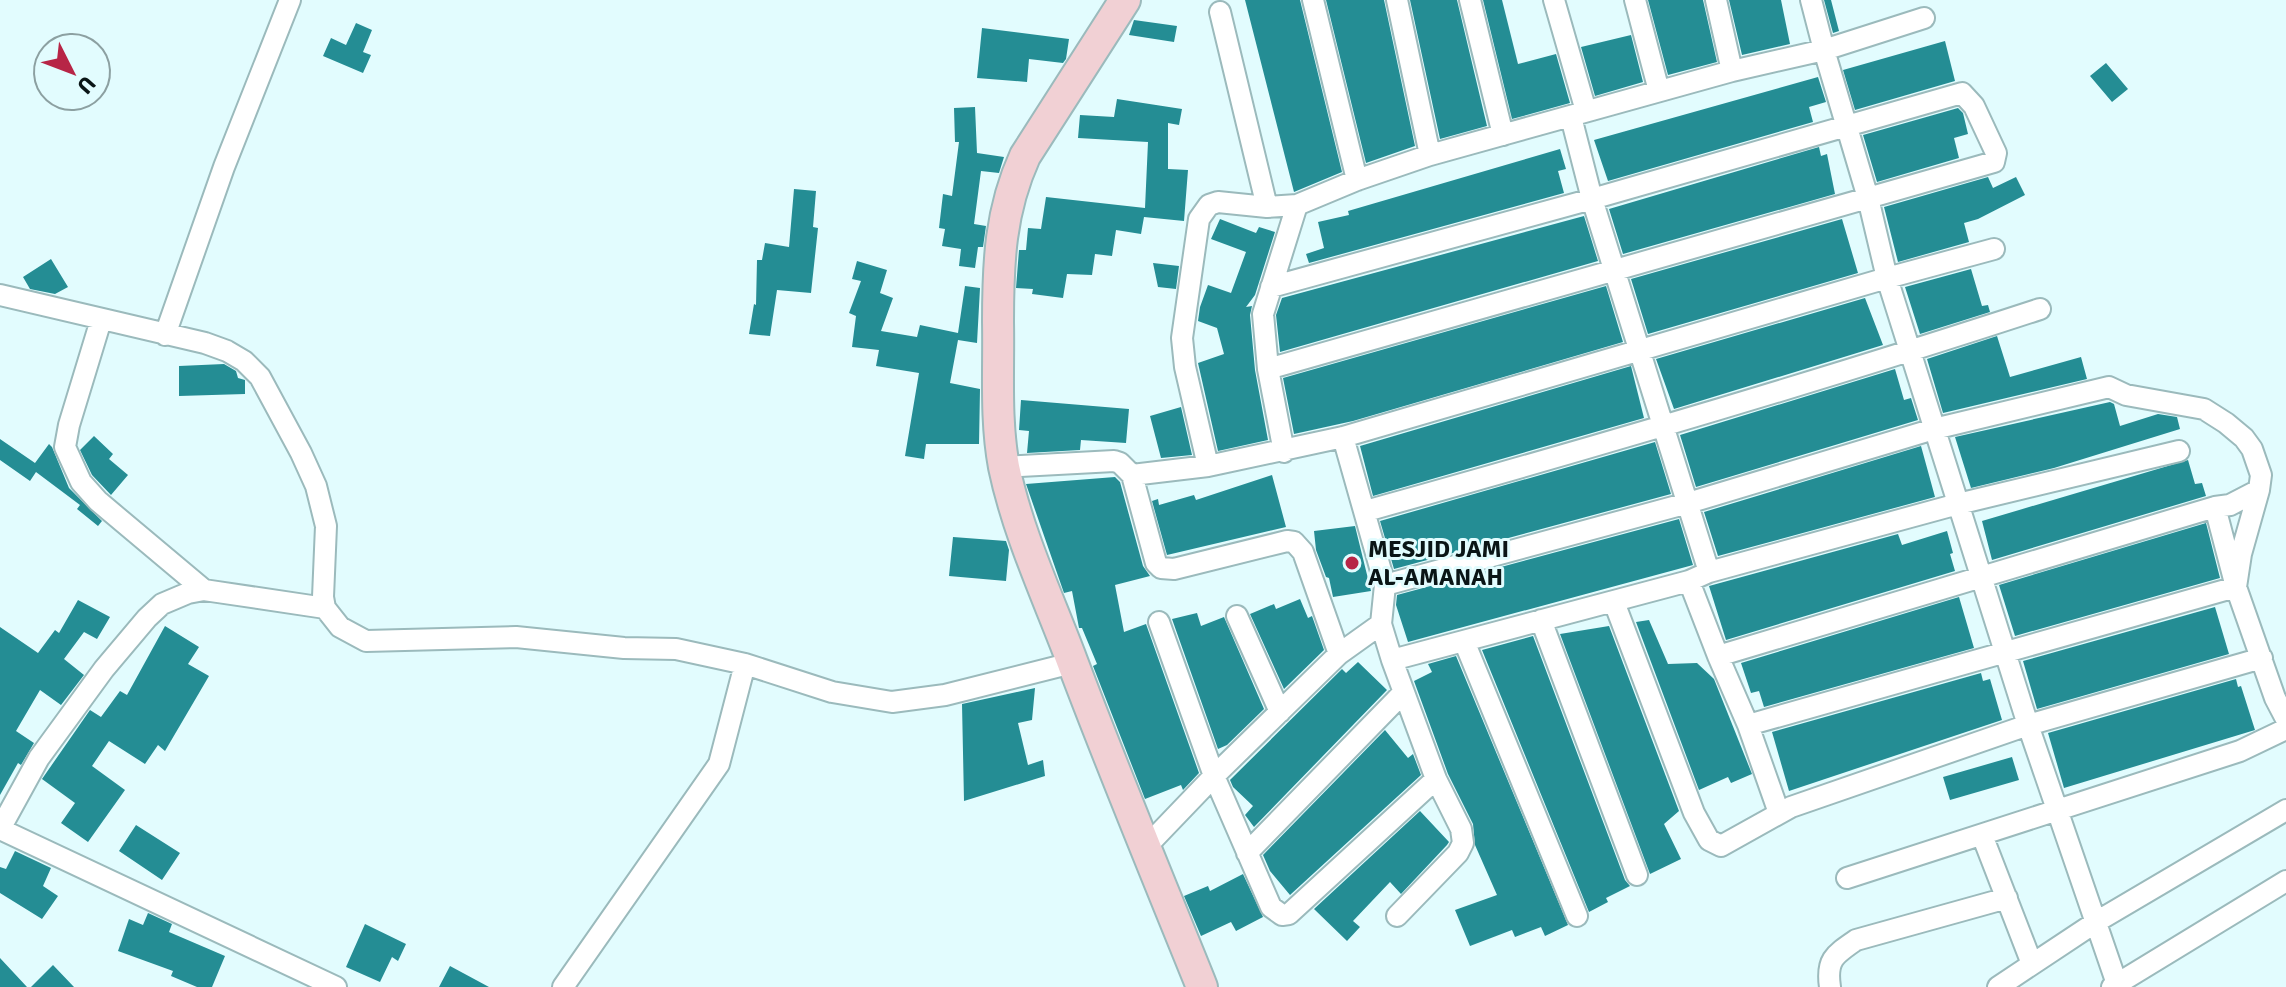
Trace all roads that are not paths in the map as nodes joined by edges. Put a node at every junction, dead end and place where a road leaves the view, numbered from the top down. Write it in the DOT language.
graph roads {
  1 [pos="290,0"];
  2 [pos="1125,0"];
  3 [pos="1313,0"];
  4 [pos="1397,0"];
  5 [pos="1470,0"];
  6 [pos="1554,0"];
  7 [pos="1635,0"];
  8 [pos="1716,0"];
  9 [pos="1811,0"];
  10 [pos="1220,12"];
  11 [pos="1924,18"];
  12 [pos="1824,50"];
  13 [pos="1732,71"];
  14 [pos="1659,91"];
  15 [pos="1579,114"];
  16 [pos="1846,126"];
  17 [pos="1503,135"];
  18 [pos="1430,155"];
  19 [pos="1357,180"];
  20 [pos="1868,198"];
  21 [pos="1592,199"];
  22 [pos="1297,205"];
  23 [pos="1267,207"];
  24 [pos="1994,249"];
  25 [pos="1614,270"];
  26 [pos="1887,278"];
  27 [pos="1271,287"];
  28 [pos="0,295"];
  29 [pos="2040,309"];
  30 [pos="101,320"];
  31 [pos="165,335"];
  32 [pos="1639,350"];
  33 [pos="1910,352"];
  34 [pos="1268,369"];
  35 [pos="1663,426"];
  36 [pos="1934,429"];
  37 [pos="1343,437"];
  38 [pos="2179,451"];
  39 [pos="1284,452"];
  40 [pos="1208,466"];
  41 [pos="1004,467"];
  42 [pos="1132,475"];
  43 [pos="2259,490"];
  44 [pos="1688,503"];
  45 [pos="1958,504"];
  46 [pos="2215,507"];
  47 [pos="1366,511"];
  48 [pos="1709,572"];
  49 [pos="1982,578"];
  50 [pos="1689,581"];
  51 [pos="1385,585"];
  52 [pos="2236,587"];
  53 [pos="204,590"];
  54 [pos="1614,602"];
  55 [pos="325,608"];
  56 [pos="1237,616"];
  57 [pos="1541,620"];
  58 [pos="1159,622"];
  59 [pos="1381,624"];
  60 [pos="1464,641"];
  61 [pos="2005,653"];
  62 [pos="1339,654"];
  63 [pos="1718,656"];
  64 [pos="2262,658"];
  65 [pos="1392,660"];
  66 [pos="1072,663"];
  67 [pos="745,664"];
  68 [pos="1402,694"];
  69 [pos="1280,712"];
  70 [pos="2286,719"];
  71 [pos="1748,725"];
  72 [pos="2028,725"];
  73 [pos="2286,729"];
  74 [pos="1214,776"];
  75 [pos="1436,779"];
  76 [pos="2286,810"];
  77 [pos="2058,812"];
  78 [pos="1779,813"];
  79 [pos="0,829"];
  80 [pos="1982,835"];
  81 [pos="1144,849"];
  82 [pos="1247,853"];
  83 [pos="1637,875"];
  84 [pos="1847,878"];
  85 [pos="2286,881"];
  86 [pos="2007,898"];
  87 [pos="1397,916"];
  88 [pos="1577,916"];
  89 [pos="2096,922"];
  90 [pos="2032,964"];
  91 [pos="2114,985"];
  92 [pos="336,987"];
  93 [pos="563,987"];
  94 [pos="1202,987"];
  95 [pos="1830,987"];
  96 [pos="1998,987"];
  1 -- 31 [label="street"];
  2 -- 41 [label="street"];
  3 -- 19 [label="street"];
  4 -- 18 [label="street"];
  5 -- 17 [label="street"];
  6 -- 15 [label="street"];
  7 -- 14 [label="street"];
  8 -- 13 [label="street"];
  9 -- 12 [label="street"];
  10 -- 23 [label="street"];
  11 -- 12 [label="street"];
  12 -- 13 [label="street"];
  12 -- 16 [label="street"];
  13 -- 14 [label="street"];
  14 -- 15 [label="street"];
  15 -- 17 [label="street"];
  15 -- 21 [label="street"];
  16 -- 20 [label="street"];
  16 -- 20 [label="street"];
  16 -- 21 [label="street"];
  17 -- 18 [label="street"];
  18 -- 19 [label="street"];
  19 -- 22 [label="street"];
  20 -- 25 [label="street"];
  20 -- 26 [label="street"];
  21 -- 25 [label="street"];
  21 -- 27 [label="street"];
  22 -- 23 [label="street"];
  22 -- 27 [label="street"];
  23 -- 40 [label="street"];
  24 -- 26 [label="street"];
  25 -- 32 [label="street"];
  25 -- 34 [label="street"];
  26 -- 32 [label="street"];
  26 -- 33 [label="street"];
  27 -- 34 [label="street"];
  28 -- 30 [label="street"];
  29 -- 33 [label="street"];
  30 -- 31 [label="street"];
  30 -- 53 [label="street"];
  31 -- 55 [label="street"];
  32 -- 35 [label="street"];
  32 -- 37 [label="street"];
  33 -- 35 [label="street"];
  33 -- 36 [label="street"];
  34 -- 39 [label="street"];
  35 -- 44 [label="street"];
  35 -- 47 [label="street"];
  36 -- 43 [label="street"];
  36 -- 44 [label="street"];
  36 -- 45 [label="street"];
  37 -- 39 [label="street"];
  37 -- 47 [label="street"];
  38 -- 45 [label="street"];
  39 -- 40 [label="street"];
  40 -- 42 [label="street"];
  41 -- 42 [label="street"];
  41 -- 66 [label="street"];
  42 -- 62 [label="street"];
  43 -- 46 [label="street"];
  43 -- 52 [label="street"];
  44 -- 48 [label="street"];
  44 -- 51 [label="street"];
  45 -- 48 [label="street"];
  45 -- 49 [label="street"];
  46 -- 49 [label="street"];
  46 -- 52 [label="street"];
  47 -- 51 [label="street"];
  48 -- 50 [label="street"];
  49 -- 61 [label="street"];
  49 -- 63 [label="street"];
  50 -- 54 [label="street"];
  50 -- 63 [label="street"];
  51 -- 59 [label="street"];
  52 -- 61 [label="street"];
  52 -- 64 [label="street"];
  53 -- 55 [label="street"];
  53 -- 79 [label="street"];
  54 -- 57 [label="street"];
  54 -- 78 [label="street"];
  55 -- 67 [label="street"];
  56 -- 69 [label="street"];
  57 -- 60 [label="street"];
  57 -- 83 [label="street"];
  58 -- 74 [label="street"];
  59 -- 62 [label="street"];
  59 -- 65 [label="street"];
  60 -- 65 [label="street"];
  60 -- 88 [label="street"];
  61 -- 71 [label="street"];
  61 -- 72 [label="street"];
  62 -- 69 [label="street"];
  63 -- 71 [label="street"];
  64 -- 70 [label="street"];
  64 -- 72 [label="street"];
  65 -- 68 [label="street"];
  66 -- 67 [label="street"];
  66 -- 81 [label="street"];
  67 -- 93 [label="street"];
  68 -- 75 [label="street"];
  68 -- 82 [label="street"];
  69 -- 74 [label="street"];
  71 -- 78 [label="street"];
  72 -- 77 [label="street"];
  72 -- 78 [label="street"];
  73 -- 77 [label="street"];
  74 -- 81 [label="street"];
  74 -- 82 [label="street"];
  75 -- 82 [label="street"];
  75 -- 87 [label="street"];
  76 -- 89 [label="street"];
  77 -- 80 [label="street"];
  77 -- 89 [label="street"];
  79 -- 92 [label="street"];
  80 -- 84 [label="street"];
  80 -- 86 [label="street"];
  81 -- 94 [label="street"];
  85 -- 91 [label="street"];
  86 -- 90 [label="street"];
  86 -- 95 [label="street"];
  89 -- 90 [label="street"];
  89 -- 91 [label="street"];
  90 -- 96 [label="street"];
}
